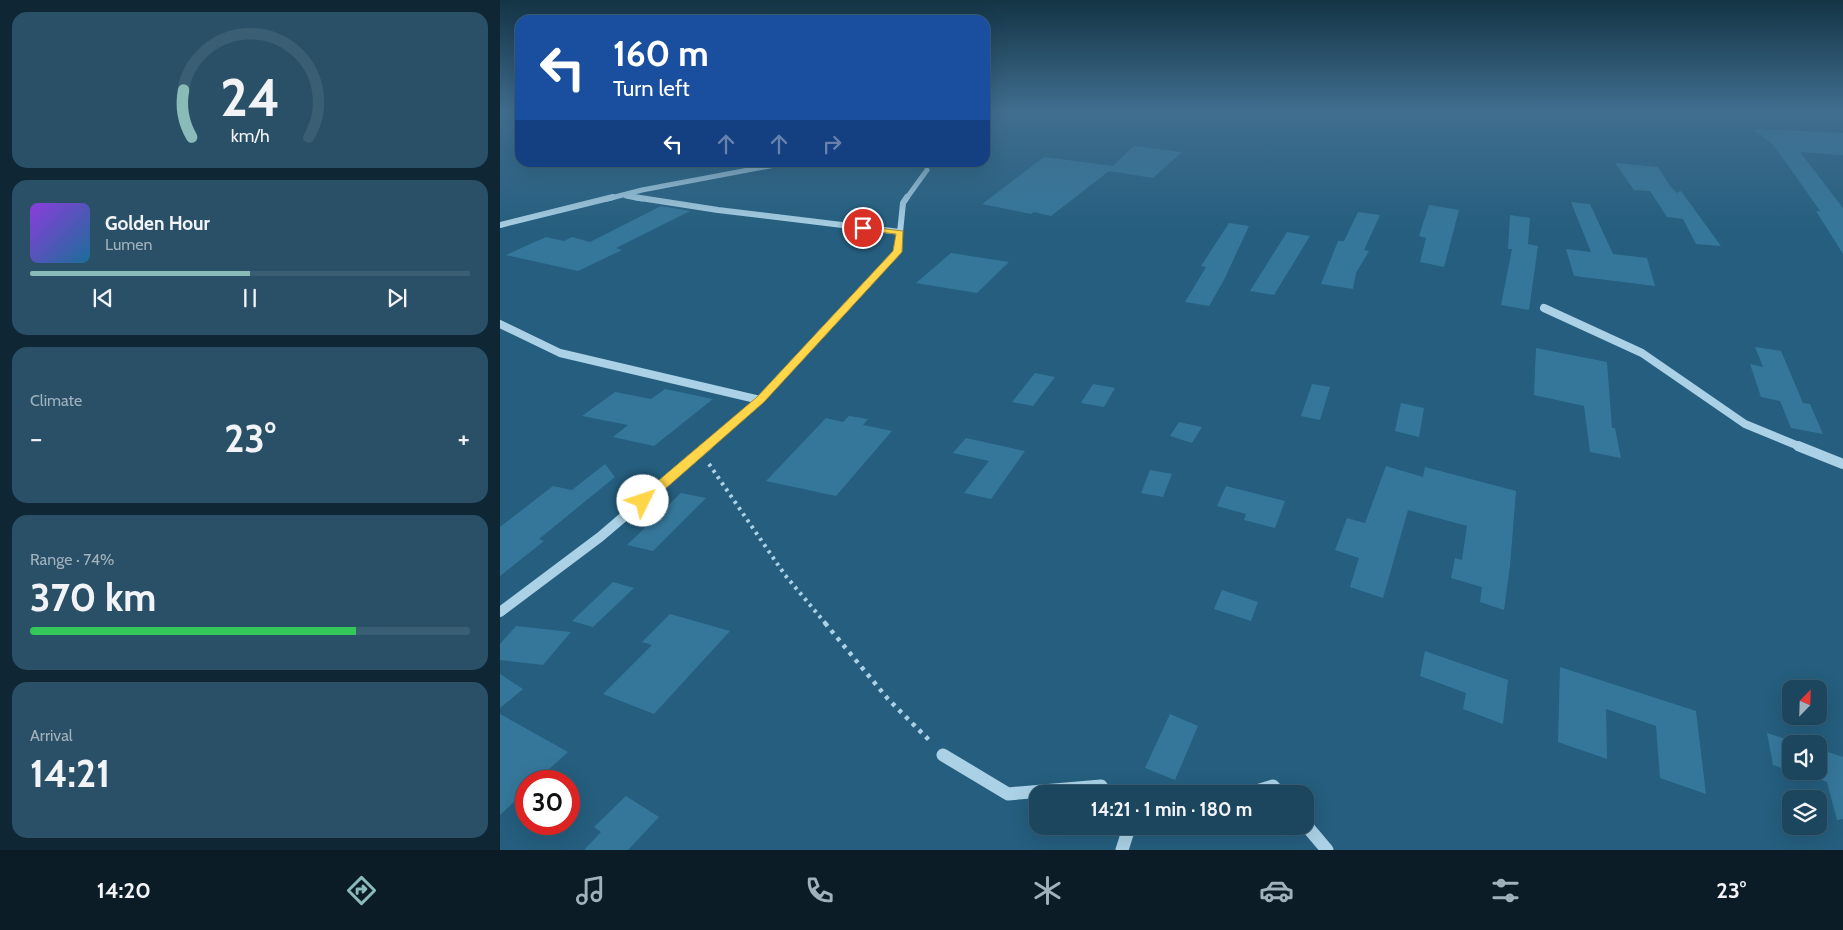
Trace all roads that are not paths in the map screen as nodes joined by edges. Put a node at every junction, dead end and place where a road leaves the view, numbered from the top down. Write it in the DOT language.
graph roads {
  1 [pos="765,167"];
  2 [pos="927,170"];
  3 [pos="621,195"];
  4 [pos="500,225"];
  5 [pos="900,232"];
  6 [pos="1544,308"];
  7 [pos="500,324"];
  8 [pos="760,400"];
  9 [pos="1843,464"];
  10 [pos="500,612"];
  11 [pos="943,754"];
  12 [pos="1029,792"];
  13 [pos="1126,835"];
  14 [pos="1314,835"];
  15 [pos="1122,850"];
  16 [pos="1327,850"];
  1 -- 3 [label="street"];
  2 -- 5 [label="street"];
  3 -- 4 [label="street"];
  3 -- 5 [label="street"];
  5 -- 8 [label="street"];
  6 -- 9 [label="street"];
  7 -- 8 [label="street"];
  8 -- 10 [label="street"];
  11 -- 12 [label="street"];
  13 -- 15 [label="street"];
  14 -- 16 [label="street"];
}
